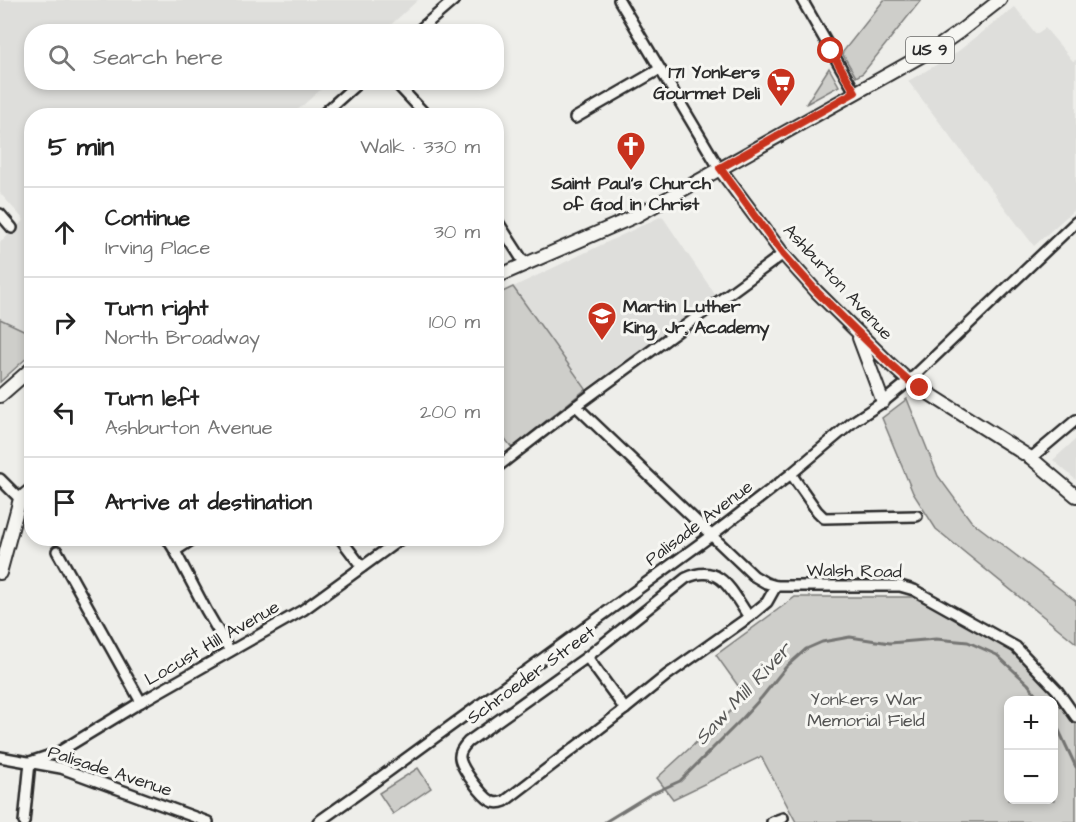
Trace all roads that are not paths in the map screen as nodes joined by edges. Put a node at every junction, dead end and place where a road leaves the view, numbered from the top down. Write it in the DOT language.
graph roads {
  1 [pos="454,0"];
  2 [pos="619,0"];
  3 [pos="802,0"];
  4 [pos="1000,0"];
  5 [pos="426,24"];
  6 [pos="660,69"];
  7 [pos="350,90"];
  8 [pos="403,90"];
  9 [pos="855,92"];
  10 [pos="330,108"];
  11 [pos="419,108"];
  12 [pos="575,118"];
  13 [pos="720,168"];
  14 [pos="0,214"];
  15 [pos="1076,222"];
  16 [pos="12,228"];
  17 [pos="504,231"];
  18 [pos="783,254"];
  19 [pos="525,264"];
  20 [pos="504,274"];
  21 [pos="858,334"];
  22 [pos="24,375"];
  23 [pos="909,381"];
  24 [pos="0,396"];
  25 [pos="883,402"];
  26 [pos="576,406"];
  27 [pos="1076,420"];
  28 [pos="1031,458"];
  29 [pos="504,462"];
  30 [pos="791,474"];
  31 [pos="0,479"];
  32 [pos="24,496"];
  33 [pos="1076,496"];
  34 [pos="20,499"];
  35 [pos="917,516"];
  36 [pos="712,535"];
  37 [pos="172,546"];
  38 [pos="183,546"];
  39 [pos="346,546"];
  40 [pos="391,546"];
  41 [pos="57,551"];
  42 [pos="175,551"];
  43 [pos="362,567"];
  44 [pos="0,573"];
  45 [pos="776,586"];
  46 [pos="749,617"];
  47 [pos="230,651"];
  48 [pos="587,657"];
  49 [pos="141,702"];
  50 [pos="625,709"];
  51 [pos="1076,717"];
  52 [pos="0,758"];
  53 [pos="30,762"];
  54 [pos="783,818"];
  55 [pos="24,822"];
  56 [pos="208,822"];
  57 [pos="318,822"];
  58 [pos="772,822"];
  1 -- 5 [label="street"];
  2 -- 6 [label="street, Ashburton Avenue"];
  3 -- 9 [label="street"];
  4 -- 9 [label="main road, US 9"];
  6 -- 12 [label="street"];
  6 -- 13 [label="street, Ashburton Avenue"];
  7 -- 10 [label="street"];
  8 -- 11 [label="street"];
  9 -- 13 [label="main road, US 9"];
  13 -- 18 [label="main road, Ashburton Avenue"];
  13 -- 19 [label="main road, US 9"];
  14 -- 16 [label="street"];
  15 -- 23 [label="street, Palisade Avenue"];
  17 -- 19 [label="street"];
  18 -- 21 [label="main road, Ashburton Avenue"];
  18 -- 26 [label="street"];
  19 -- 20 [label="main road, US 9"];
  21 -- 23 [label="main road, Ashburton Avenue"];
  21 -- 25 [label="main road"];
  22 -- 24 [label="main road"];
  23 -- 25 [label="street, Palisade Avenue"];
  23 -- 28 [label="main road, Ashburton Avenue"];
  25 -- 30 [label="street, Palisade Avenue"];
  26 -- 29 [label="street"];
  26 -- 36 [label="street, Walsh Road"];
  27 -- 28 [label="street"];
  28 -- 33 [label="main road, Ashburton Avenue"];
  30 -- 35 [label="street"];
  30 -- 36 [label="street, Palisade Avenue"];
  31 -- 34 [label="street"];
  32 -- 34 [label="main road"];
  34 -- 44 [label="main road"];
  36 -- 45 [label="street, Walsh Road"];
  36 -- 57 [label="street, Palisade Avenue"];
  37 -- 42 [label="street"];
  38 -- 42 [label="street"];
  39 -- 43 [label="street"];
  40 -- 43 [label="street, Locust Hill Avenue"];
  41 -- 49 [label="street"];
  42 -- 47 [label="street"];
  43 -- 47 [label="street, Locust Hill Avenue"];
  45 -- 46 [label="street, Schroeder Street"];
  45 -- 51 [label="street, Walsh Road"];
  46 -- 48 [label="street, Schroeder Street"];
  46 -- 50 [label="street, Schroeder Street"];
  47 -- 49 [label="street, Locust Hill Avenue"];
  48 -- 50 [label="street"];
  48 -- 50 [label="street, Schroeder Street"];
  49 -- 53 [label="street, Locust Hill Avenue"];
  52 -- 53 [label="street, Palisade Avenue"];
  53 -- 55 [label="street"];
  53 -- 56 [label="street, Palisade Avenue"];
  54 -- 58 [label="street"];
}
